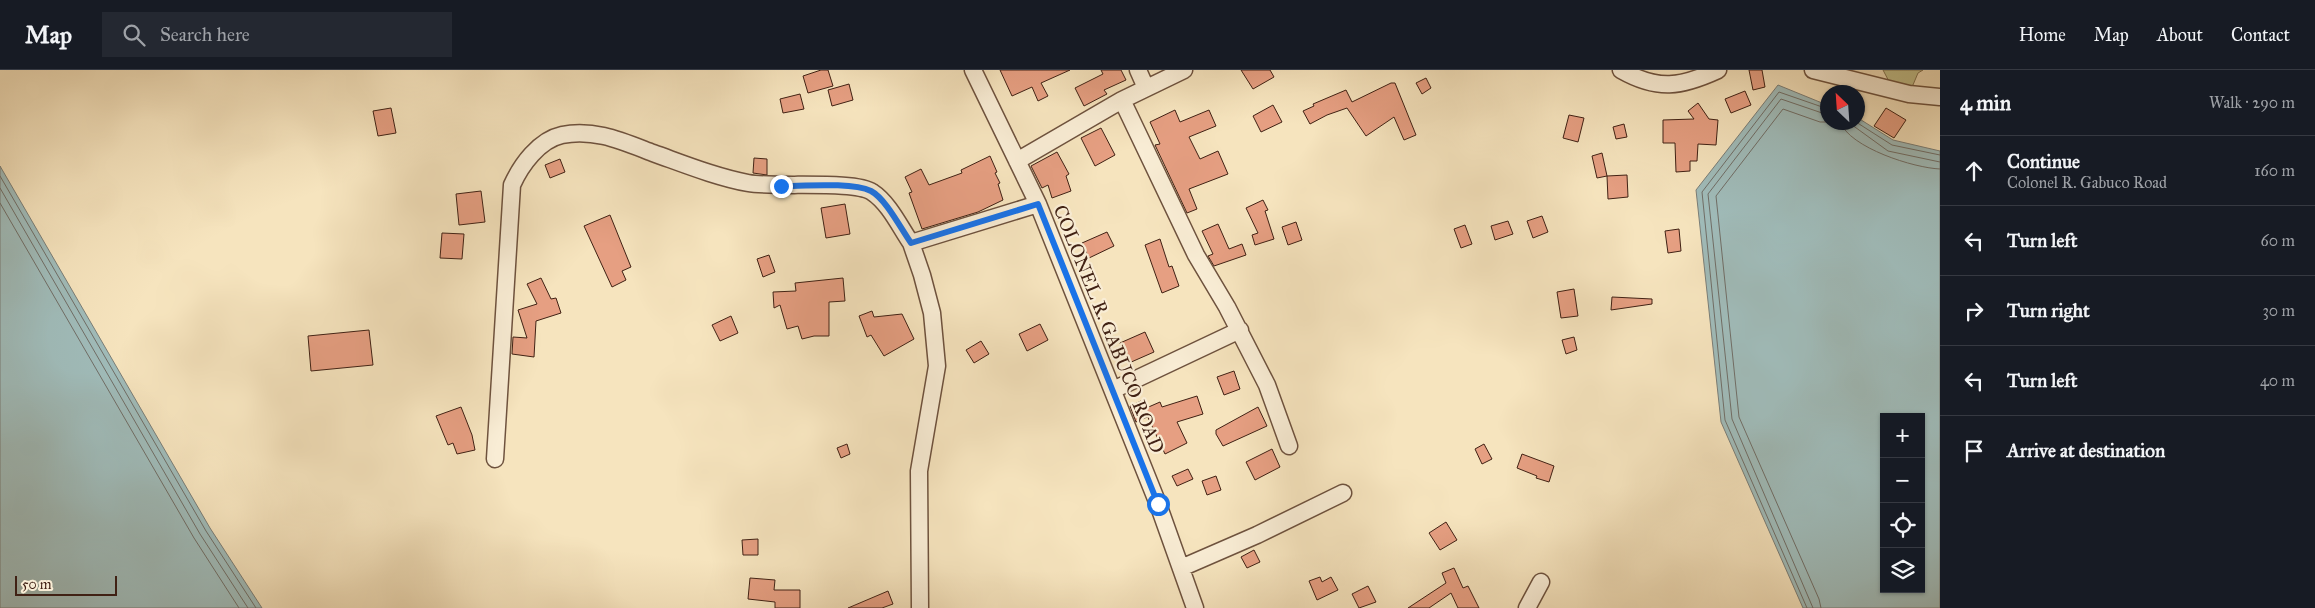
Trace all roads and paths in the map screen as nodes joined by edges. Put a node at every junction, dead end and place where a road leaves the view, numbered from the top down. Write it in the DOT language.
graph roads {
  1 [pos="973,70"];
  2 [pos="1138,70"];
  3 [pos="1184,70"];
  4 [pos="1621,70"];
  5 [pos="1718,70"];
  6 [pos="1813,70"];
  7 [pos="1146,88"];
  8 [pos="1940,97"];
  9 [pos="1122,100"];
  10 [pos="1017,161"];
  11 [pos="1038,204"];
  12 [pos="911,243"];
  13 [pos="1240,330"];
  14 [pos="1113,390"];
  15 [pos="1289,446"];
  16 [pos="495,459"];
  17 [pos="1343,492"];
  18 [pos="1181,568"];
  19 [pos="1541,582"];
  20 [pos="920,608"];
  21 [pos="1196,608"];
  22 [pos="1526,608"];
  1 -- 10 [label="street, COLONEL R. GABUCO ROAD"];
  2 -- 7 [label="street"];
  3 -- 7 [label="street"];
  4 -- 5 [label="street"];
  6 -- 8 [label="street"];
  7 -- 9 [label="street"];
  9 -- 10 [label="street"];
  9 -- 13 [label="street"];
  10 -- 11 [label="street, COLONEL R. GABUCO ROAD"];
  11 -- 12 [label="street"];
  11 -- 14 [label="street, COLONEL R. GABUCO ROAD"];
  12 -- 16 [label="street"];
  12 -- 20 [label="street"];
  13 -- 14 [label="street"];
  13 -- 15 [label="street"];
  14 -- 18 [label="street, COLONEL R. GABUCO ROAD"];
  17 -- 18 [label="street"];
  18 -- 21 [label="street, COLONEL R. GABUCO ROAD"];
  19 -- 22 [label="street"];
}
